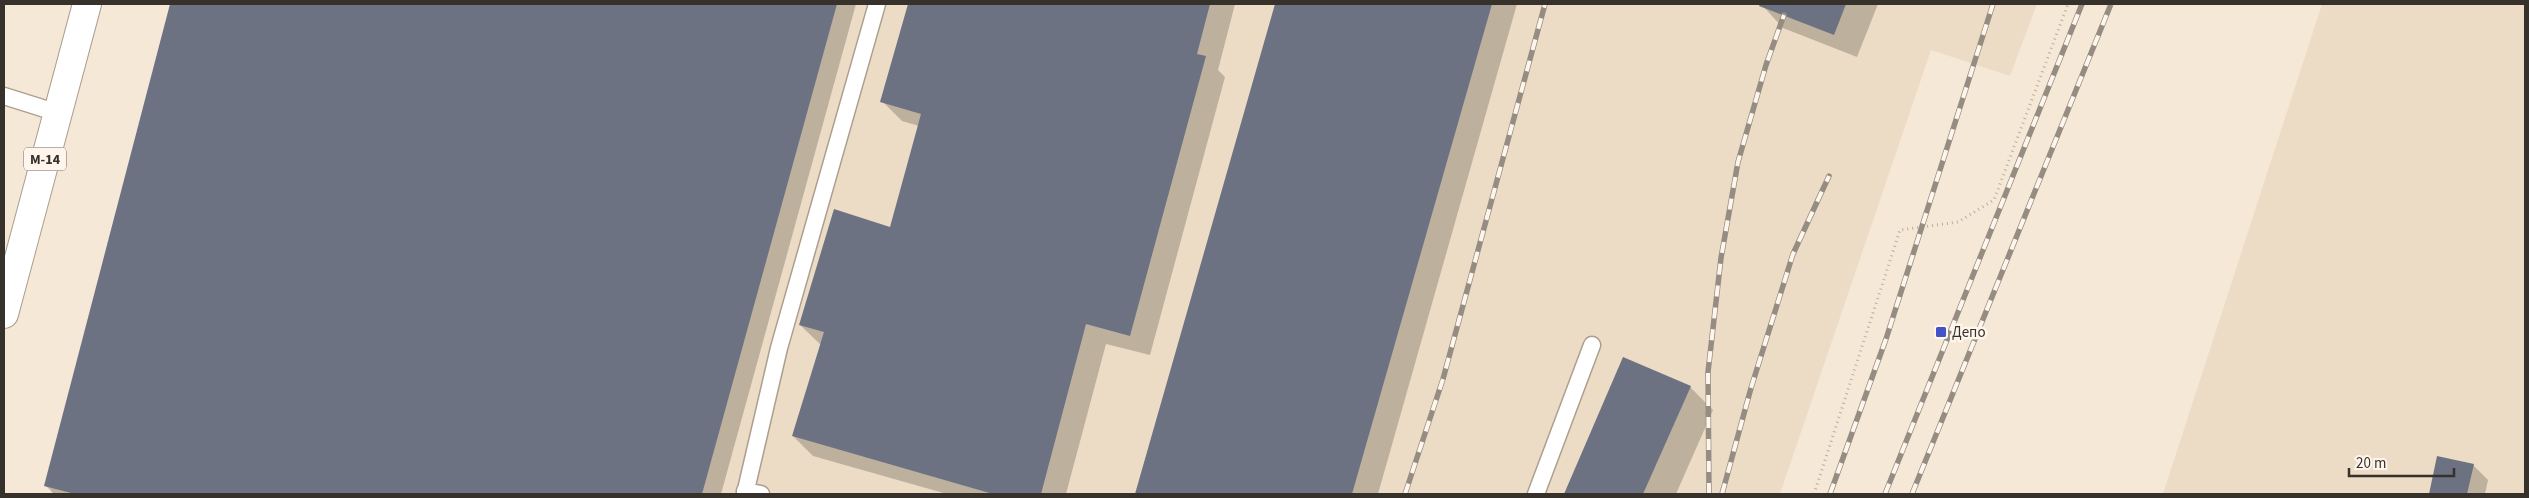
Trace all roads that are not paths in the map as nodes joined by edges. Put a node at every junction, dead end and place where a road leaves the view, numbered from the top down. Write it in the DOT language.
graph roads {
  1 [pos="87,4"];
  2 [pos="877,4"];
  3 [pos="4,96"];
  4 [pos="58,114"];
  5 [pos="4,314"];
  6 [pos="1592,345"];
  7 [pos="750,493"];
  8 [pos="1536,494"];
  1 -- 4 [label="main road, М-14"];
  2 -- 7 [label="lane"];
  3 -- 4 [label="lane"];
  4 -- 5 [label="main road, М-14"];
  6 -- 8 [label="lane"];
}
